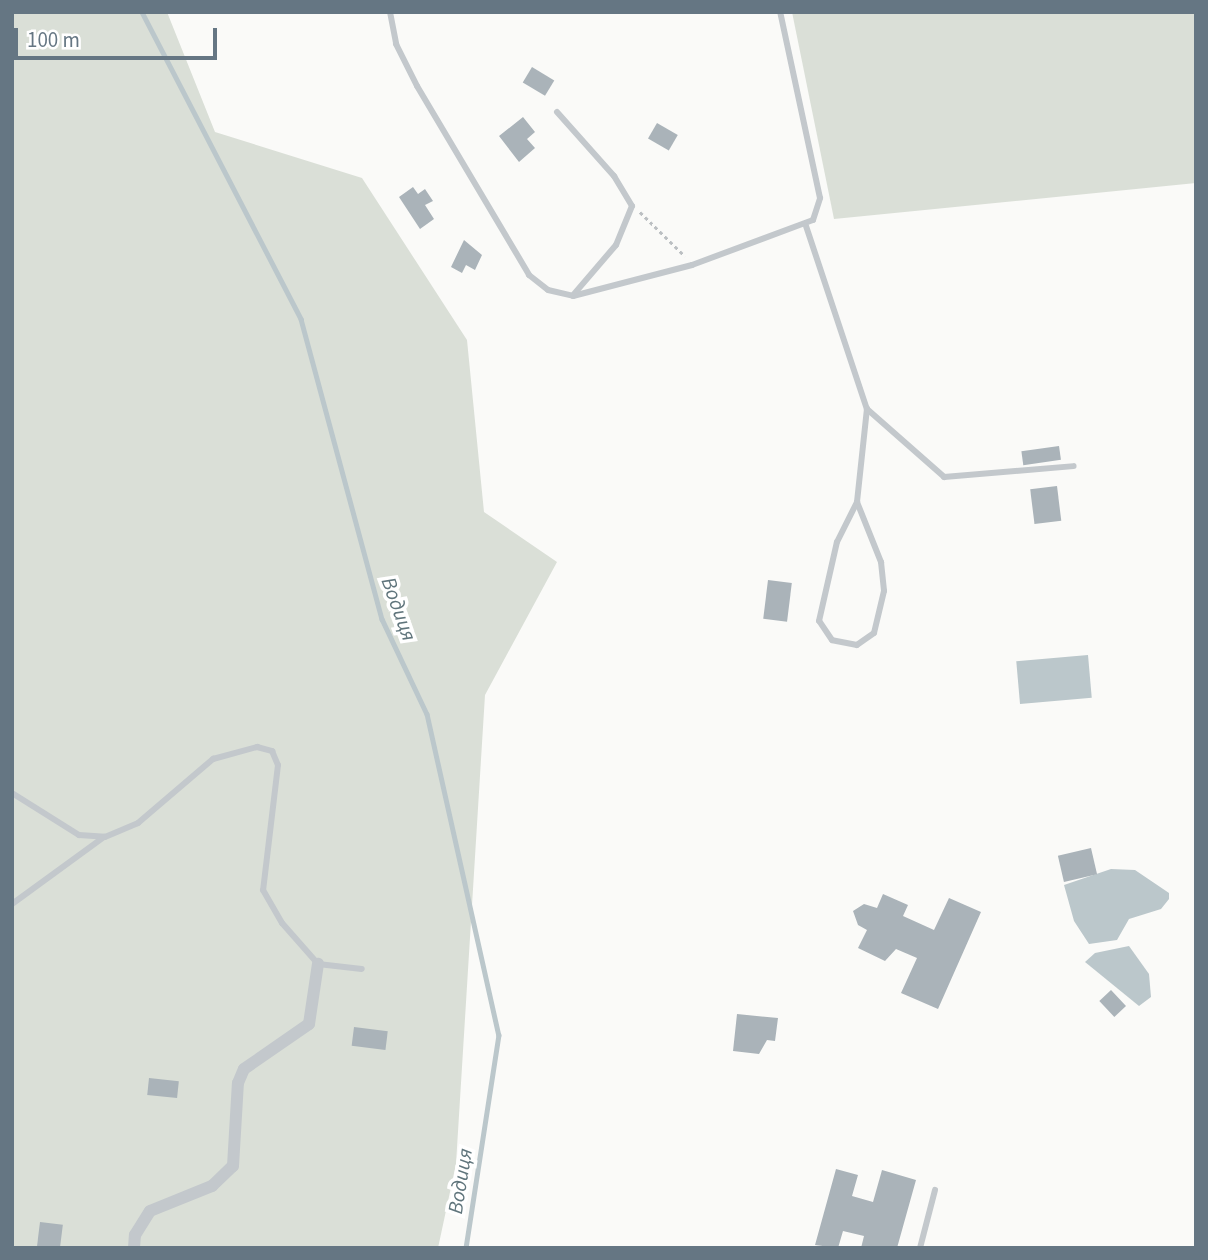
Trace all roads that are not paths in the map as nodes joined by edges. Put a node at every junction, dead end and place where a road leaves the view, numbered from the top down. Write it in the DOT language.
graph roads {
  1 [pos="390,12"];
  2 [pos="780,12"];
  3 [pos="557,113"];
  4 [pos="806,226"];
  5 [pos="573,296"];
  6 [pos="867,409"];
  7 [pos="1074,466"];
  8 [pos="857,502"];
  9 [pos="12,793"];
  10 [pos="105,837"];
  11 [pos="12,904"];
  12 [pos="318,964"];
  13 [pos="362,969"];
  14 [pos="935,1190"];
  15 [pos="134,1248"];
  16 [pos="920,1248"];
  1 -- 5 [label="lane"];
  2 -- 4 [label="lane"];
  3 -- 5 [label="lane"];
  4 -- 5 [label="lane"];
  4 -- 6 [label="lane"];
  6 -- 7 [label="lane"];
  6 -- 8 [label="lane"];
  8 -- 8 [label="lane"];
  9 -- 10 [label="lane"];
  10 -- 11 [label="lane"];
  10 -- 12 [label="lane"];
  12 -- 13 [label="lane"];
  12 -- 15 [label="street"];
  14 -- 16 [label="lane"];
}
